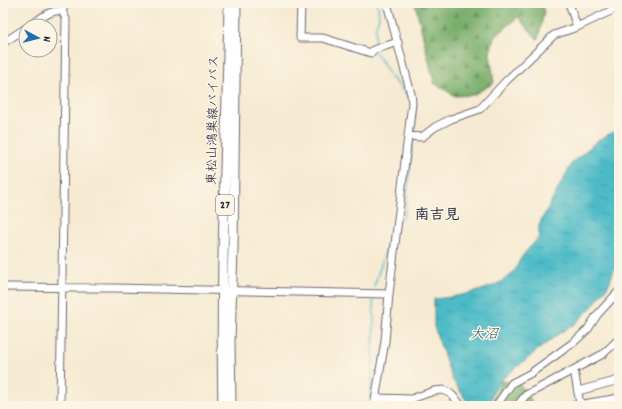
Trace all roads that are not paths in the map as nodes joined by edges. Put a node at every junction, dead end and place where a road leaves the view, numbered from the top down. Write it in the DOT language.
graph roads {
  1 [pos="66,3"];
  2 [pos="229,3"];
  3 [pos="236,3"];
  4 [pos="301,3"];
  5 [pos="387,3"];
  6 [pos="569,3"];
  7 [pos="619,7"];
  8 [pos="62,11"];
  9 [pos="41,18"];
  10 [pos="577,27"];
  11 [pos="18,33"];
  12 [pos="398,42"];
  13 [pos="3,43"];
  14 [pos="408,136"];
  15 [pos="3,287"];
  16 [pos="63,288"];
  17 [pos="227,291"];
  18 [pos="619,291"];
  19 [pos="389,294"];
  20 [pos="619,339"];
  21 [pos="574,370"];
  22 [pos="619,380"];
  23 [pos="578,391"];
  24 [pos="619,398"];
  25 [pos="375,402"];
  26 [pos="580,404"];
  27 [pos="60,406"];
  28 [pos="223,406"];
  29 [pos="231,406"];
  30 [pos="462,406"];
  31 [pos="496,406"];
  32 [pos="519,406"];
  33 [pos="572,406"];
  1 -- 8 [label="street"];
  2 -- 17 [label="main road, 東松山鴻巣線バイパス / 27"];
  3 -- 17 [label="main road, 東松山鴻巣線バイパス / 27"];
  4 -- 12 [label="street"];
  5 -- 12 [label="street"];
  6 -- 10 [label="street"];
  7 -- 10 [label="street"];
  8 -- 9 [label="street"];
  8 -- 16 [label="street"];
  10 -- 14 [label="street"];
  11 -- 13 [label="street"];
  12 -- 14 [label="street"];
  14 -- 19 [label="street"];
  15 -- 16 [label="street"];
  16 -- 17 [label="street"];
  16 -- 27 [label="street"];
  17 -- 19 [label="street"];
  17 -- 28 [label="main road, 東松山鴻巣線バイパス / 27"];
  17 -- 29 [label="main road, 東松山鴻巣線バイパス / 27"];
  18 -- 31 [label="street"];
  19 -- 25 [label="street"];
  20 -- 21 [label="street"];
  21 -- 23 [label="street"];
  21 -- 32 [label="street"];
  22 -- 23 [label="street"];
  23 -- 26 [label="street"];
  24 -- 26 [label="street"];
  25 -- 30 [label="street"];
  26 -- 33 [label="street"];
}
